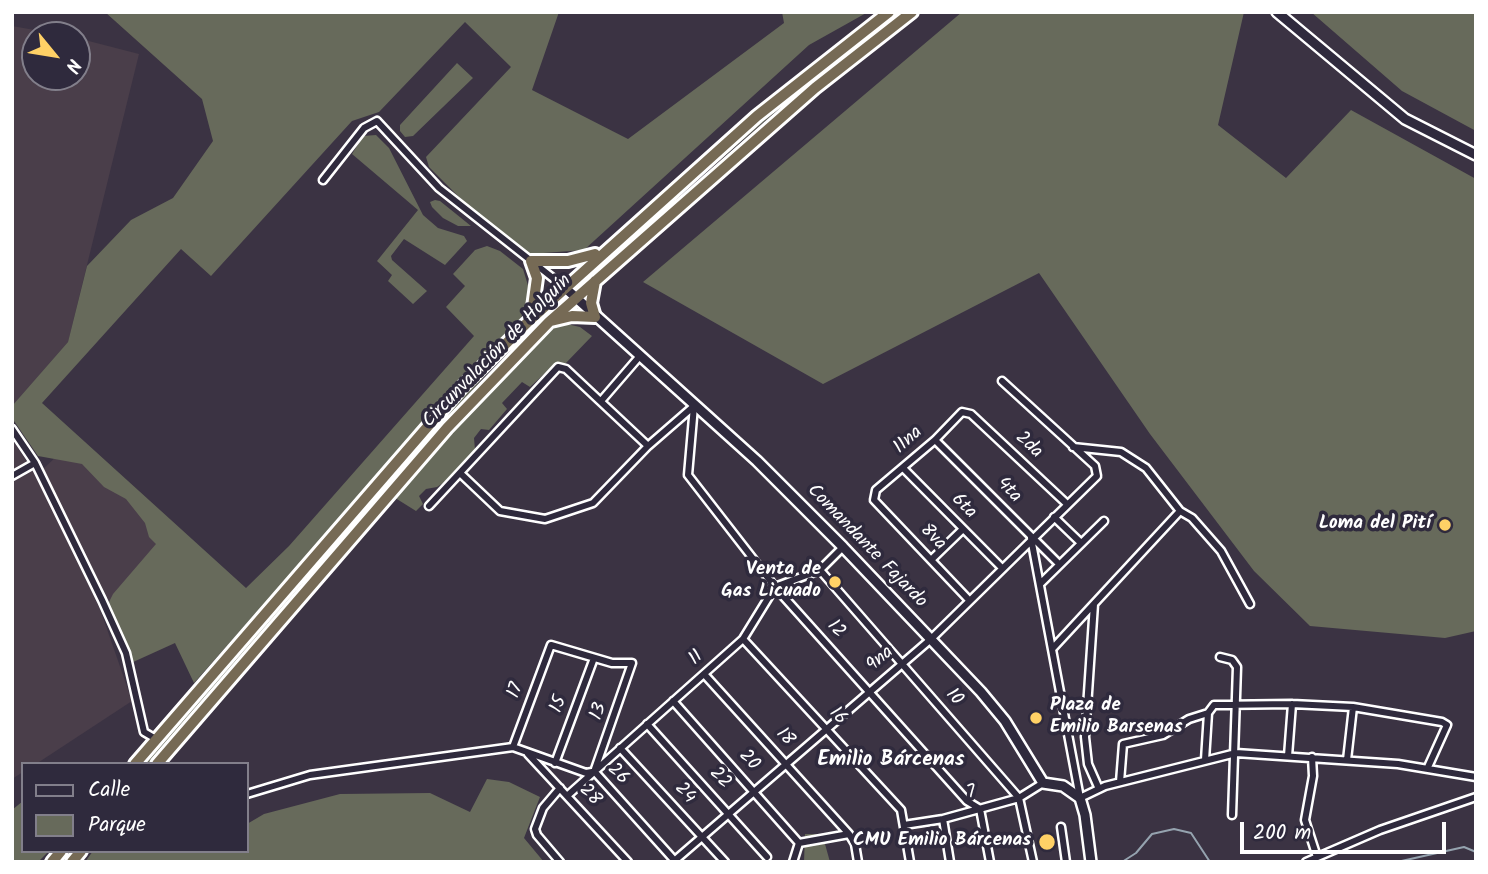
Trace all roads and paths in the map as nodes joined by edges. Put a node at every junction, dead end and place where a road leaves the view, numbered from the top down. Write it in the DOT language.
graph roads {
  1 [pos="889,12"];
  2 [pos="912,12"];
  3 [pos="1277,12"];
  4 [pos="1476,155"];
  5 [pos="323,180"];
  6 [pos="604,250"];
  7 [pos="531,261"];
  8 [pos="597,276"];
  9 [pos="563,286"];
  10 [pos="576,296"];
  11 [pos="594,317"];
  12 [pos="531,319"];
  13 [pos="549,321"];
  14 [pos="639,357"];
  15 [pos="1002,381"];
  16 [pos="601,401"];
  17 [pos="694,405"];
  18 [pos="966,412"];
  19 [pos="12,429"];
  20 [pos="935,440"];
  21 [pos="648,446"];
  22 [pos="1073,447"];
  23 [pos="35,463"];
  24 [pos="903,468"];
  25 [pos="460,473"];
  26 [pos="12,476"];
  27 [pos="874,496"];
  28 [pos="1067,504"];
  29 [pos="429,506"];
  30 [pos="1180,511"];
  31 [pos="1054,517"];
  32 [pos="1104,520"];
  33 [pos="962,529"];
  34 [pos="1031,538"];
  35 [pos="1081,543"];
  36 [pos="843,547"];
  37 [pos="931,560"];
  38 [pos="1059,564"];
  39 [pos="1002,568"];
  40 [pos="820,570"];
  41 [pos="1040,584"];
  42 [pos="775,587"];
  43 [pos="969,600"];
  44 [pos="1094,604"];
  45 [pos="1250,604"];
  46 [pos="743,639"];
  47 [pos="931,639"];
  48 [pos="1052,648"];
  49 [pos="1220,657"];
  50 [pos="594,658"];
  51 [pos="901,664"];
  52 [pos="704,674"];
  53 [pos="869,691"];
  54 [pos="673,701"];
  55 [pos="1238,704"];
  56 [pos="1292,704"];
  57 [pos="1353,707"];
  58 [pos="1208,713"];
  59 [pos="647,724"];
  60 [pos="826,728"];
  61 [pos="156,739"];
  62 [pos="513,747"];
  63 [pos="620,748"];
  64 [pos="527,753"];
  65 [pos="1236,753"];
  66 [pos="1288,756"];
  67 [pos="1311,757"];
  68 [pos="1205,760"];
  69 [pos="1347,760"];
  70 [pos="137,762"];
  71 [pos="159,762"];
  72 [pos="555,763"];
  73 [pos="786,763"];
  74 [pos="1428,767"];
  75 [pos="594,771"];
  76 [pos="1476,777"];
  77 [pos="1120,782"];
  78 [pos="1043,783"];
  79 [pos="560,788"];
  80 [pos="1099,789"];
  81 [pos="754,792"];
  82 [pos="248,794"];
  83 [pos="567,796"];
  84 [pos="1476,797"];
  85 [pos="1019,798"];
  86 [pos="1080,798"];
  87 [pos="980,808"];
  88 [pos="728,813"];
  89 [pos="1232,815"];
  90 [pos="943,819"];
  91 [pos="904,825"];
  92 [pos="1061,827"];
  93 [pos="849,834"];
  94 [pos="701,836"];
  95 [pos="799,843"];
  96 [pos="767,857"];
  97 [pos="1317,857"];
  98 [pos="674,861"];
  99 [pos="560,862"];
  100 [pos="628,862"];
  101 [pos="724,862"];
  102 [pos="793,862"];
  103 [pos="858,862"];
  104 [pos="910,862"];
  105 [pos="950,862"];
  106 [pos="990,862"];
  107 [pos="1033,862"];
  108 [pos="1066,862"];
  109 [pos="1091,862"];
  110 [pos="1306,862"];
  1 -- 6 [label="highway, Circunvalación de Holguín"];
  2 -- 8 [label="highway, Circunvalación de Holguín"];
  3 -- 4 [label="street"];
  5 -- 7 [label="street"];
  6 -- 7 [label="highway"];
  6 -- 9 [label="highway, Circunvalación de Holguín"];
  7 -- 9 [label="street"];
  7 -- 12 [label="highway"];
  8 -- 10 [label="highway, Circunvalación de Holguín"];
  8 -- 11 [label="highway"];
  9 -- 10 [label="street, Comandante Fajardo"];
  9 -- 12 [label="highway, Circunvalación de Holguín"];
  10 -- 11 [label="street, Comandante Fajardo"];
  10 -- 13 [label="highway, Circunvalación de Holguín"];
  11 -- 13 [label="highway"];
  11 -- 14 [label="street, Comandante Fajardo"];
  12 -- 61 [label="highway, Circunvalación de Holguín"];
  13 -- 71 [label="highway, Circunvalación de Holguín"];
  14 -- 16 [label="street"];
  14 -- 17 [label="street, Comandante Fajardo"];
  15 -- 22 [label="street"];
  16 -- 21 [label="street"];
  16 -- 25 [label="street"];
  17 -- 21 [label="street"];
  17 -- 36 [label="street, Comandante Fajardo"];
  17 -- 42 [label="street, 12"];
  18 -- 20 [label="street, 11na"];
  18 -- 28 [label="street, 2da"];
  19 -- 23 [label="street"];
  20 -- 24 [label="street, 11na"];
  20 -- 34 [label="street, 4ta"];
  21 -- 25 [label="street"];
  22 -- 28 [label="street, 9na"];
  22 -- 30 [label="street"];
  23 -- 26 [label="street"];
  23 -- 61 [label="street"];
  24 -- 27 [label="street, 11na"];
  24 -- 33 [label="street, 6ta"];
  25 -- 29 [label="street"];
  27 -- 37 [label="street, 8va"];
  28 -- 31 [label="street, 9na"];
  30 -- 44 [label="street"];
  30 -- 45 [label="street"];
  31 -- 34 [label="street, 9na"];
  31 -- 35 [label="street"];
  32 -- 35 [label="street"];
  33 -- 37 [label="street"];
  33 -- 39 [label="street, 6ta"];
  34 -- 38 [label="street, 4ta"];
  34 -- 39 [label="street, 9na"];
  34 -- 41 [label="street"];
  35 -- 38 [label="street"];
  36 -- 40 [label="street"];
  36 -- 47 [label="street, Comandante Fajardo"];
  37 -- 43 [label="street, 8va"];
  38 -- 41 [label="street"];
  39 -- 43 [label="street, 9na"];
  40 -- 42 [label="street"];
  40 -- 51 [label="street, 10"];
  41 -- 48 [label="street"];
  42 -- 46 [label="street, 11"];
  42 -- 53 [label="street, 12"];
  43 -- 47 [label="street, 9na"];
  44 -- 48 [label="street"];
  44 -- 80 [label="street"];
  46 -- 52 [label="street, 11"];
  46 -- 60 [label="street, 16"];
  47 -- 51 [label="street, 9na"];
  47 -- 78 [label="street, Comandante Fajardo"];
  48 -- 86 [label="street"];
  49 -- 55 [label="street"];
  50 -- 62 [label="street, 17"];
  50 -- 72 [label="street, 15"];
  50 -- 75 [label="street, 13"];
  51 -- 53 [label="street, 9na"];
  51 -- 85 [label="street, 10"];
  52 -- 54 [label="street, 11"];
  52 -- 73 [label="street, 18"];
  53 -- 60 [label="street, 9na"];
  53 -- 87 [label="street, 12"];
  54 -- 59 [label="street, 11"];
  54 -- 81 [label="street, 20"];
  55 -- 56 [label="street"];
  55 -- 58 [label="street"];
  55 -- 65 [label="street"];
  56 -- 57 [label="street"];
  56 -- 66 [label="street"];
  57 -- 69 [label="street"];
  57 -- 74 [label="street"];
  58 -- 68 [label="street"];
  58 -- 77 [label="street"];
  59 -- 63 [label="street, 11"];
  59 -- 88 [label="street, 22"];
  60 -- 73 [label="street, 9na"];
  60 -- 91 [label="street, 16"];
  61 -- 70 [label="highway, Circunvalación de Holguín"];
  62 -- 64 [label="street, 26"];
  62 -- 82 [label="street"];
  63 -- 75 [label="street, 11"];
  63 -- 94 [label="street, 24"];
  64 -- 72 [label="street, 26"];
  64 -- 79 [label="street, 28"];
  65 -- 66 [label="street"];
  65 -- 68 [label="street"];
  65 -- 89 [label="street"];
  66 -- 67 [label="street"];
  67 -- 69 [label="street"];
  67 -- 97 [label="street"];
  68 -- 77 [label="street"];
  69 -- 74 [label="street"];
  72 -- 75 [label="street, 26"];
  73 -- 81 [label="street, 9na"];
  73 -- 93 [label="street, 18"];
  74 -- 76 [label="street"];
  75 -- 83 [label="street, 11"];
  75 -- 98 [label="street, 26"];
  77 -- 80 [label="street"];
  78 -- 85 [label="street, 7"];
  78 -- 86 [label="street"];
  79 -- 83 [label="street, 28"];
  79 -- 99 [label="street"];
  80 -- 86 [label="street"];
  81 -- 88 [label="street, 9na"];
  81 -- 95 [label="street, 20"];
  83 -- 100 [label="street, 28"];
  84 -- 97 [label="street"];
  85 -- 87 [label="street, 7"];
  85 -- 107 [label="street, 10"];
  86 -- 109 [label="street"];
  87 -- 90 [label="street, 7"];
  87 -- 106 [label="street"];
  88 -- 94 [label="street, 9na"];
  88 -- 96 [label="street, 22"];
  90 -- 91 [label="street, 7"];
  90 -- 105 [label="street"];
  91 -- 104 [label="street, 16"];
  92 -- 108 [label="street"];
  93 -- 95 [label="street"];
  93 -- 103 [label="street, 18"];
  94 -- 98 [label="street, 9na"];
  94 -- 101 [label="street, 24"];
  95 -- 102 [label="street"];
  97 -- 110 [label="street"];
}
